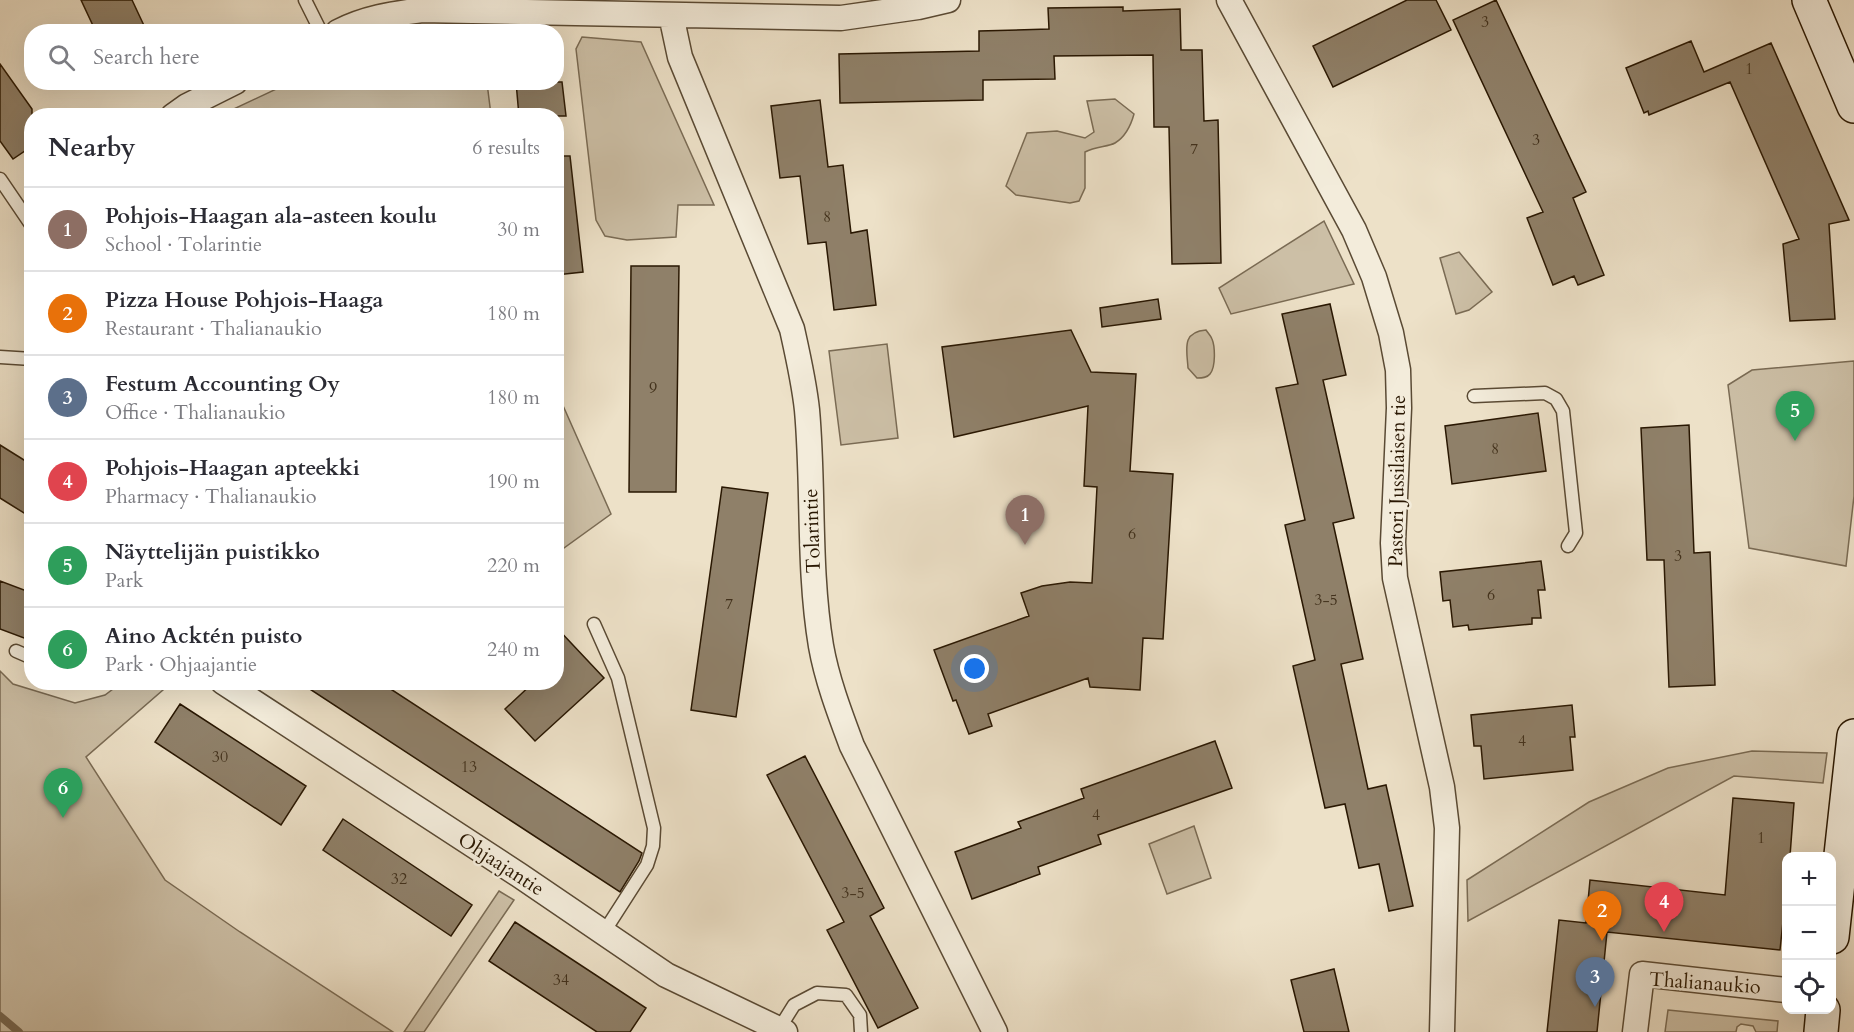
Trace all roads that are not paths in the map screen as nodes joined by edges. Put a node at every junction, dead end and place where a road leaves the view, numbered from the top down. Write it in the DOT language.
graph roads {
  1 [pos="305,0"];
  2 [pos="948,0"];
  3 [pos="1229,0"];
  4 [pos="1809,0"];
  5 [pos="671,15"];
  6 [pos="317,24"];
  7 [pos="352,24"];
  8 [pos="219,90"];
  9 [pos="1854,106"];
  10 [pos="184,108"];
  11 [pos="0,179"];
  12 [pos="24,214"];
  13 [pos="0,357"];
  14 [pos="24,358"];
  15 [pos="1474,396"];
  16 [pos="1568,546"];
  17 [pos="594,624"];
  18 [pos="16,651"];
  19 [pos="24,654"];
  20 [pos="235,690"];
  21 [pos="1854,738"];
  22 [pos="1849,832"];
  23 [pos="1836,912"];
  24 [pos="604,932"];
  25 [pos="1782,990"];
  26 [pos="1823,1014"];
  27 [pos="782,1030"];
  28 [pos="861,1032"];
  29 [pos="996,1032"];
  30 [pos="1443,1032"];
  31 [pos="1635,1032"];
  32 [pos="1821,1032"];
  1 -- 6 [label="lane"];
  2 -- 5 [label="street"];
  3 -- 30 [label="street, Pastori Jussilaisen tie"];
  4 -- 9 [label="main road"];
  5 -- 7 [label="street"];
  5 -- 29 [label="street, Tolarintie"];
  8 -- 10 [label="street"];
  11 -- 12 [label="lane"];
  13 -- 14 [label="lane"];
  15 -- 16 [label="lane"];
  17 -- 24 [label="lane"];
  18 -- 19 [label="lane"];
  20 -- 24 [label="street, Ohjaajantie"];
  21 -- 22 [label="main road"];
  22 -- 23 [label="main road"];
  24 -- 27 [label="street, Ohjaajantie"];
  25 -- 31 [label="street, Thalianaukio"];
  26 -- 32 [label="main road"];
  27 -- 28 [label="lane"];
}
